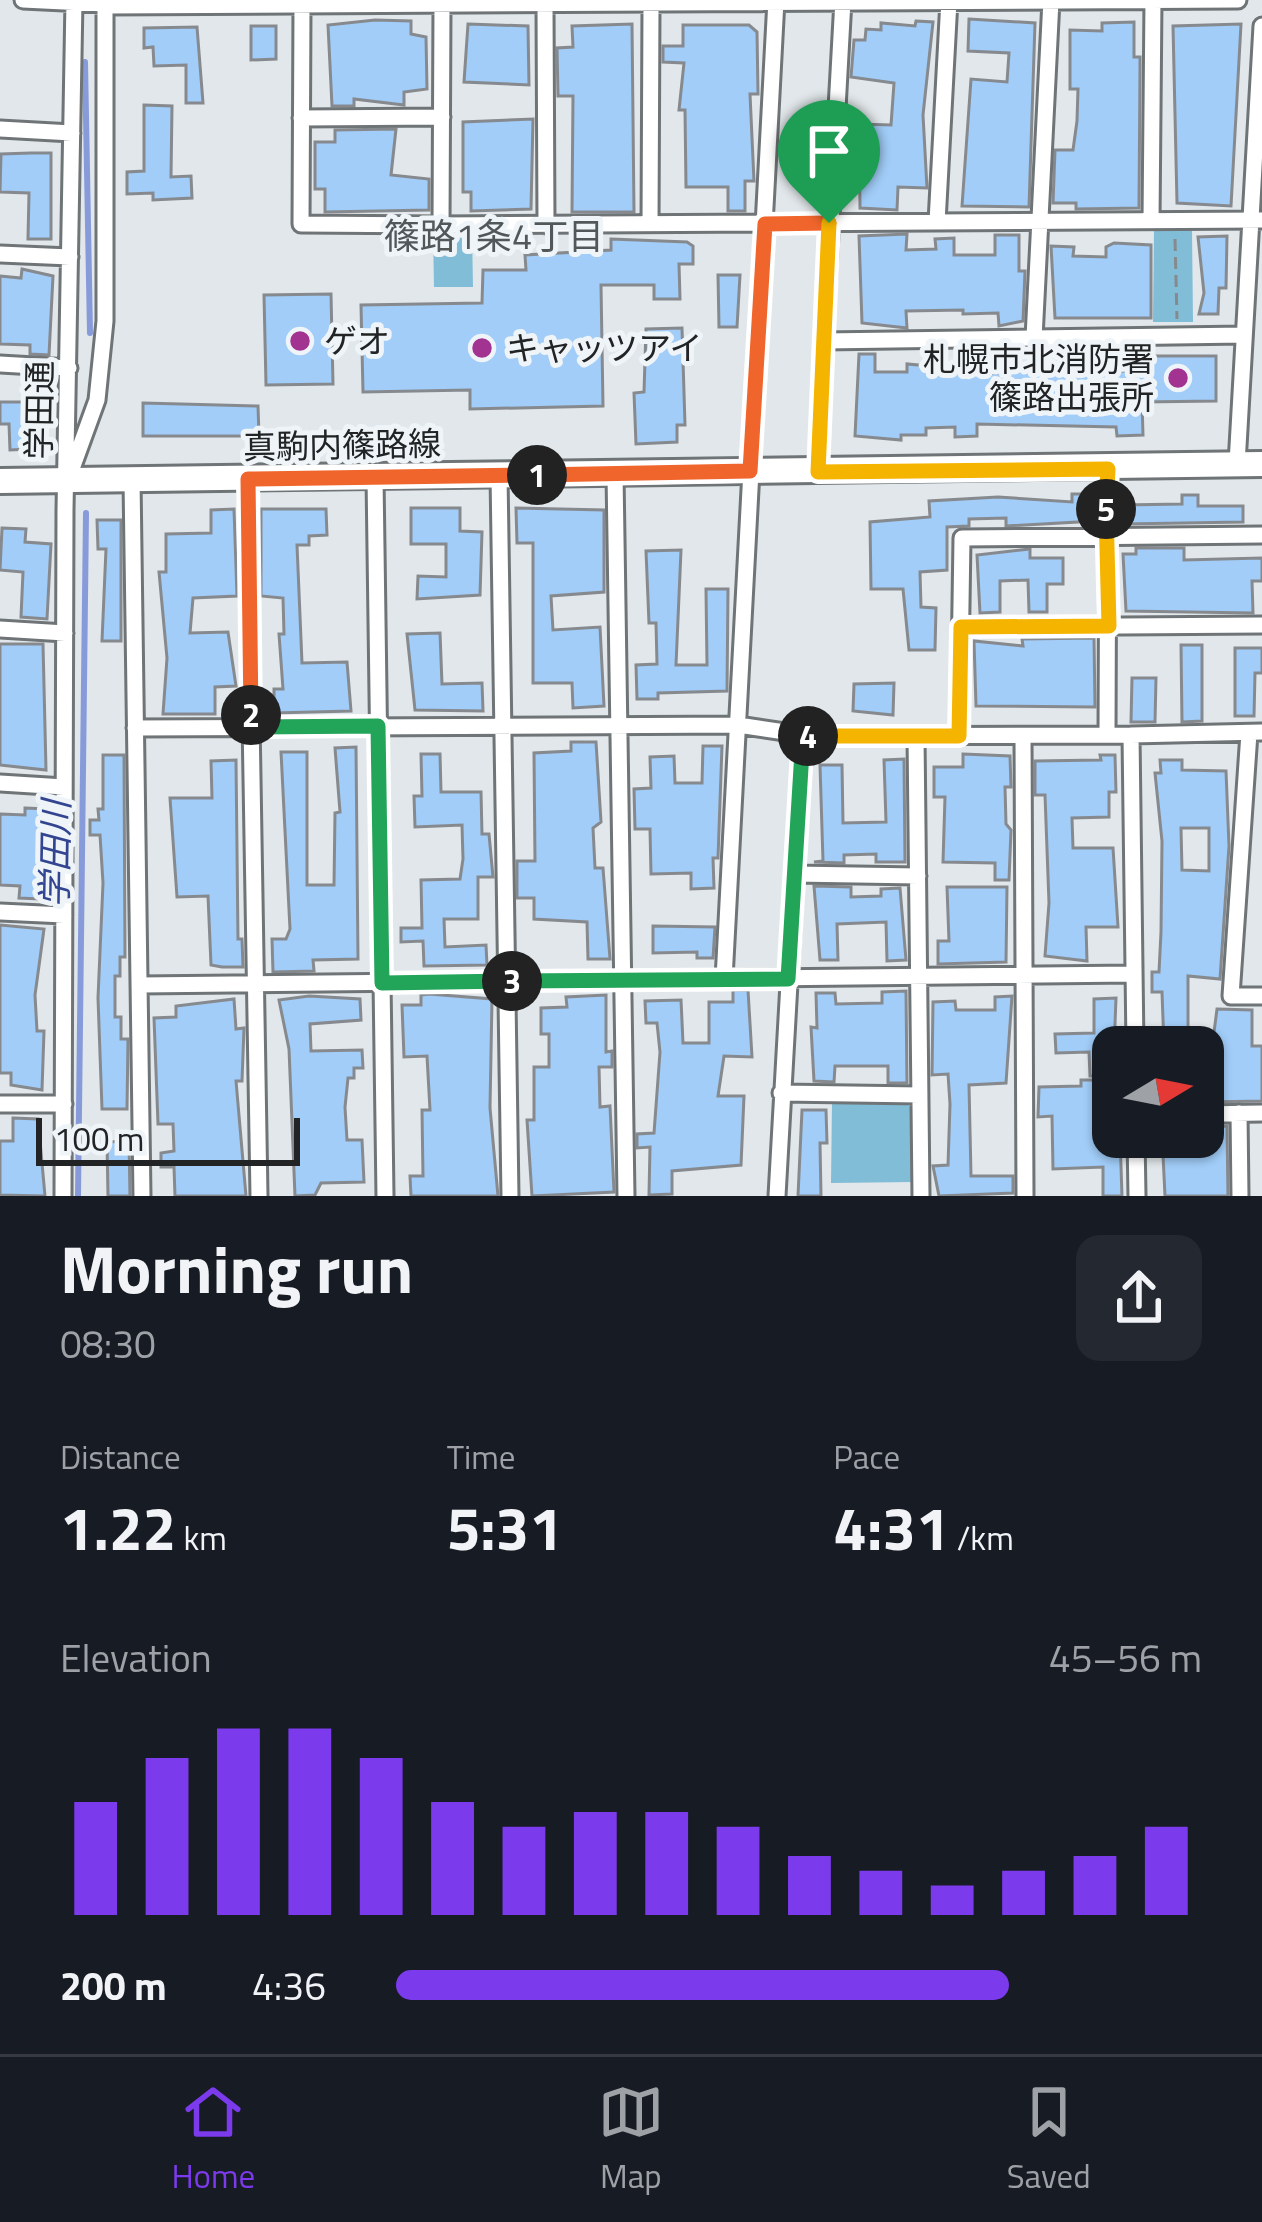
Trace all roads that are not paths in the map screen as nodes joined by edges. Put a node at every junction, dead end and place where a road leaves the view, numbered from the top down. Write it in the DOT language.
graph roads {
  1 [pos="23,0"];
  2 [pos="1238,0"];
  3 [pos="1051,1"];
  4 [pos="1153,1"];
  5 [pos="949,2"];
  6 [pos="74,3"];
  7 [pos="105,3"];
  8 [pos="253,3"];
  9 [pos="376,3"];
  10 [pos="479,3"];
  11 [pos="577,3"];
  12 [pos="698,3"];
  13 [pos="776,3"];
  14 [pos="842,3"];
  15 [pos="442,5"];
  16 [pos="302,6"];
  17 [pos="545,6"];
  18 [pos="651,7"];
  19 [pos="1262,26"];
  20 [pos="442,117"];
  21 [pos="301,118"];
  22 [pos="0,129"];
  23 [pos="72,133"];
  24 [pos="1256,220"];
  25 [pos="1039,221"];
  26 [pos="1151,221"];
  27 [pos="937,222"];
  28 [pos="829,223"];
  29 [pos="650,224"];
  30 [pos="765,224"];
  31 [pos="441,225"];
  32 [pos="546,225"];
  33 [pos="0,254"];
  34 [pos="70,257"];
  35 [pos="1244,335"];
  36 [pos="1034,338"];
  37 [pos="823,341"];
  38 [pos="0,364"];
  39 [pos="69,368"];
  40 [pos="1249,464"];
  41 [pos="1108,469"];
  42 [pos="750,471"];
  43 [pos="818,472"];
  44 [pos="614,474"];
  45 [pos="499,475"];
  46 [pos="375,477"];
  47 [pos="248,479"];
  48 [pos="68,480"];
  49 [pos="132,480"];
  50 [pos="0,481"];
  51 [pos="1262,535"];
  52 [pos="1106,536"];
  53 [pos="1262,625"];
  54 [pos="1109,626"];
  55 [pos="961,627"];
  56 [pos="0,629"];
  57 [pos="64,633"];
  58 [pos="621,725"];
  59 [pos="738,725"];
  60 [pos="378,726"];
  61 [pos="504,726"];
  62 [pos="251,727"];
  63 [pos="136,728"];
  64 [pos="1256,732"];
  65 [pos="803,735"];
  66 [pos="1107,735"];
  67 [pos="1131,735"];
  68 [pos="916,736"];
  69 [pos="959,736"];
  70 [pos="1023,736"];
  71 [pos="0,783"];
  72 [pos="64,788"];
  73 [pos="794,874"];
  74 [pos="918,876"];
  75 [pos="0,912"];
  76 [pos="64,915"];
  77 [pos="1133,974"];
  78 [pos="1024,977"];
  79 [pos="724,979"];
  80 [pos="788,979"];
  81 [pos="919,979"];
  82 [pos="624,980"];
  83 [pos="508,981"];
  84 [pos="382,983"];
  85 [pos="255,984"];
  86 [pos="140,986"];
  87 [pos="1262,996"];
  88 [pos="1134,1026"];
  89 [pos="781,1094"];
  90 [pos="920,1095"];
  91 [pos="0,1104"];
  92 [pos="64,1105"];
  93 [pos="1224,1113"];
  94 [pos="1239,1113"];
  95 [pos="1262,1113"];
  96 [pos="1136,1158"];
  97 [pos="63,1196"];
  98 [pos="142,1196"];
  99 [pos="260,1196"];
  100 [pos="385,1196"];
  101 [pos="510,1196"];
  102 [pos="626,1196"];
  103 [pos="777,1196"];
  104 [pos="921,1196"];
  105 [pos="1025,1196"];
  106 [pos="1136,1196"];
  107 [pos="1240,1196"];
  1 -- 6 [label="street"];
  2 -- 4 [label="street"];
  3 -- 4 [label="street"];
  3 -- 5 [label="street"];
  3 -- 25 [label="street"];
  4 -- 26 [label="street"];
  5 -- 14 [label="street"];
  5 -- 27 [label="street"];
  6 -- 7 [label="street"];
  6 -- 23 [label="street, 学田通"];
  7 -- 8 [label="street"];
  7 -- 48 [label="street, 学田通"];
  8 -- 16 [label="street"];
  9 -- 15 [label="street"];
  9 -- 16 [label="street"];
  10 -- 15 [label="street"];
  10 -- 17 [label="street"];
  11 -- 17 [label="street"];
  11 -- 18 [label="street"];
  12 -- 13 [label="street"];
  12 -- 18 [label="street"];
  13 -- 14 [label="street"];
  13 -- 30 [label="street"];
  14 -- 28 [label="street"];
  15 -- 20 [label="street"];
  16 -- 21 [label="street"];
  17 -- 32 [label="street"];
  18 -- 29 [label="street"];
  19 -- 24 [label="street"];
  20 -- 21 [label="street"];
  20 -- 31 [label="street"];
  21 -- 31 [label="street"];
  22 -- 23 [label="street"];
  23 -- 34 [label="street, 学田通"];
  24 -- 26 [label="street"];
  24 -- 35 [label="street"];
  25 -- 26 [label="street"];
  25 -- 27 [label="street"];
  25 -- 36 [label="street"];
  27 -- 28 [label="street"];
  28 -- 30 [label="street"];
  28 -- 37 [label="street"];
  29 -- 30 [label="street"];
  29 -- 32 [label="street"];
  30 -- 42 [label="street"];
  31 -- 32 [label="street"];
  33 -- 34 [label="street"];
  34 -- 39 [label="street, 学田通"];
  35 -- 36 [label="street"];
  35 -- 40 [label="street"];
  36 -- 37 [label="street"];
  37 -- 43 [label="street"];
  38 -- 39 [label="street"];
  39 -- 48 [label="street, 学田通"];
  40 -- 41 [label="main road, 真駒内篠路線"];
  41 -- 43 [label="main road, 真駒内篠路線"];
  41 -- 52 [label="street"];
  42 -- 43 [label="main road, 真駒内篠路線"];
  42 -- 44 [label="main road, 真駒内篠路線"];
  42 -- 59 [label="street"];
  44 -- 45 [label="main road, 真駒内篠路線"];
  44 -- 58 [label="street"];
  45 -- 46 [label="main road, 真駒内篠路線"];
  45 -- 61 [label="street"];
  46 -- 47 [label="main road, 真駒内篠路線"];
  46 -- 60 [label="street"];
  47 -- 49 [label="main road, 真駒内篠路線"];
  47 -- 62 [label="street"];
  48 -- 49 [label="main road, 真駒内篠路線"];
  48 -- 50 [label="main road, 真駒内篠路線"];
  48 -- 57 [label="street"];
  49 -- 63 [label="street"];
  51 -- 52 [label="street"];
  52 -- 54 [label="street"];
  52 -- 55 [label="street"];
  53 -- 54 [label="street"];
  54 -- 55 [label="street"];
  54 -- 66 [label="street"];
  55 -- 69 [label="street"];
  56 -- 57 [label="street"];
  57 -- 72 [label="street"];
  58 -- 59 [label="street"];
  58 -- 61 [label="street"];
  58 -- 82 [label="street"];
  59 -- 65 [label="street"];
  59 -- 79 [label="street"];
  60 -- 61 [label="street"];
  60 -- 62 [label="street"];
  60 -- 84 [label="street"];
  61 -- 83 [label="street"];
  62 -- 63 [label="street"];
  62 -- 85 [label="street"];
  63 -- 86 [label="street"];
  64 -- 67 [label="street"];
  64 -- 87 [label="street"];
  65 -- 68 [label="street"];
  65 -- 73 [label="street"];
  66 -- 67 [label="street"];
  66 -- 70 [label="street"];
  67 -- 77 [label="street"];
  68 -- 69 [label="street"];
  68 -- 74 [label="street"];
  69 -- 70 [label="street"];
  70 -- 78 [label="street"];
  71 -- 72 [label="street"];
  72 -- 76 [label="street"];
  73 -- 74 [label="street"];
  73 -- 80 [label="street"];
  74 -- 81 [label="street"];
  75 -- 76 [label="street"];
  76 -- 92 [label="street"];
  77 -- 78 [label="street"];
  77 -- 88 [label="street"];
  78 -- 81 [label="street"];
  78 -- 105 [label="street"];
  79 -- 80 [label="street"];
  79 -- 82 [label="street"];
  80 -- 81 [label="street"];
  80 -- 89 [label="street"];
  81 -- 90 [label="street"];
  82 -- 83 [label="street"];
  82 -- 102 [label="street"];
  83 -- 84 [label="street"];
  83 -- 101 [label="street"];
  84 -- 85 [label="street"];
  84 -- 100 [label="street"];
  85 -- 86 [label="street"];
  85 -- 99 [label="street"];
  86 -- 98 [label="street"];
  89 -- 90 [label="street"];
  89 -- 103 [label="street"];
  90 -- 104 [label="street"];
  91 -- 92 [label="street"];
  92 -- 97 [label="street"];
  93 -- 94 [label="street"];
  94 -- 95 [label="street"];
  94 -- 107 [label="street"];
  96 -- 106 [label="street"];
}
